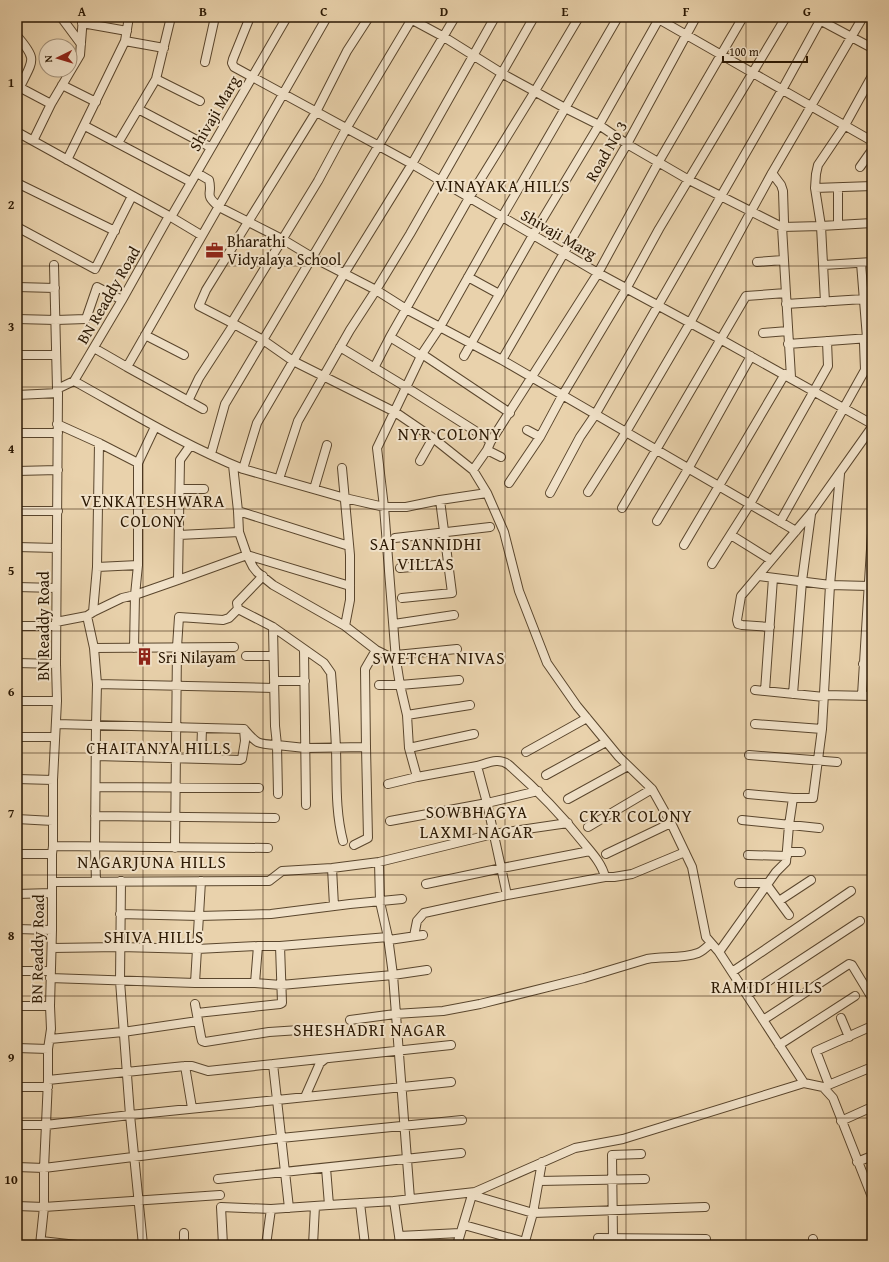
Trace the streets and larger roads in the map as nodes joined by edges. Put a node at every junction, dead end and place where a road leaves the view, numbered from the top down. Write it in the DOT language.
graph roads {
  1 [pos="61,17"];
  2 [pos="129,17"];
  3 [pos="171,17"];
  4 [pos="215,17"];
  5 [pos="250,17"];
  6 [pos="287,17"];
  7 [pos="328,17"];
  8 [pos="369,17"];
  9 [pos="455,17"];
  10 [pos="495,17"];
  11 [pos="534,17"];
  12 [pos="579,17"];
  13 [pos="618,17"];
  14 [pos="696,17"];
  15 [pos="743,17"];
  16 [pos="786,17"];
  17 [pos="863,17"];
  18 [pos="410,18"];
  19 [pos="658,18"];
  20 [pos="818,18"];
  21 [pos="82,20"];
  22 [pos="127,31"];
  23 [pos="686,35"];
  24 [pos="17,36"];
  25 [pos="851,37"];
  26 [pos="444,38"];
  27 [pos="125,41"];
  28 [pos="81,44"];
  29 [pos="164,48"];
  30 [pos="872,48"];
  31 [pos="721,55"];
  32 [pos="472,56"];
  33 [pos="205,62"];
  34 [pos="753,73"];
  35 [pos="503,74"];
  36 [pos="252,76"];
  37 [pos="872,76"];
  38 [pos="156,79"];
  39 [pos="62,85"];
  40 [pos="18,86"];
  41 [pos="782,90"];
  42 [pos="535,91"];
  43 [pos="283,94"];
  44 [pos="200,101"];
  45 [pos="96,102"];
  46 [pos="51,104"];
  47 [pos="811,106"];
  48 [pos="565,108"];
  49 [pos="138,109"];
  50 [pos="316,112"];
  51 [pos="599,125"];
  52 [pos="845,125"];
  53 [pos="85,126"];
  54 [pos="346,129"];
  55 [pos="17,132"];
  56 [pos="872,141"];
  57 [pos="34,142"];
  58 [pos="118,143"];
  59 [pos="627,144"];
  60 [pos="378,146"];
  61 [pos="210,147"];
  62 [pos="872,150"];
  63 [pos="68,160"];
  64 [pos="658,163"];
  65 [pos="412,164"];
  66 [pos="860,167"];
  67 [pos="196,173"];
  68 [pos="772,173"];
  69 [pos="689,180"];
  70 [pos="439,181"];
  71 [pos="191,182"];
  72 [pos="17,183"];
  73 [pos="872,186"];
  74 [pos="815,188"];
  75 [pos="838,188"];
  76 [pos="132,196"];
  77 [pos="720,196"];
  78 [pos="470,198"];
  79 [pos="219,207"];
  80 [pos="751,212"];
  81 [pos="170,216"];
  82 [pos="502,217"];
  83 [pos="249,221"];
  84 [pos="872,223"];
  85 [pos="838,225"];
  86 [pos="821,226"];
  87 [pos="17,227"];
  88 [pos="782,227"];
  89 [pos="114,231"];
  90 [pos="201,235"];
  91 [pos="533,235"];
  92 [pos="282,239"];
  93 [pos="563,253"];
  94 [pos="312,257"];
  95 [pos="784,260"];
  96 [pos="757,262"];
  97 [pos="861,262"];
  98 [pos="872,262"];
  99 [pos="54,265"];
  100 [pos="824,265"];
  101 [pos="598,273"];
  102 [pos="344,274"];
  103 [pos="468,276"];
  104 [pos="17,287"];
  105 [pos="55,288"];
  106 [pos="626,289"];
  107 [pos="376,290"];
  108 [pos="786,293"];
  109 [pos="499,294"];
  110 [pos="864,299"];
  111 [pos="122,300"];
  112 [pos="825,302"];
  113 [pos="786,304"];
  114 [pos="657,306"];
  115 [pos="406,309"];
  116 [pos="17,319"];
  117 [pos="56,320"];
  118 [pos="233,323"];
  119 [pos="690,323"];
  120 [pos="440,327"];
  121 [pos="788,331"];
  122 [pos="763,333"];
  123 [pos="145,335"];
  124 [pos="390,337"];
  125 [pos="869,338"];
  126 [pos="720,339"];
  127 [pos="263,340"];
  128 [pos="827,341"];
  129 [pos="470,343"];
  130 [pos="788,344"];
  131 [pos="94,348"];
  132 [pos="340,348"];
  133 [pos="17,355"];
  134 [pos="56,355"];
  135 [pos="184,355"];
  136 [pos="422,355"];
  137 [pos="464,356"];
  138 [pos="751,356"];
  139 [pos="502,360"];
  140 [pos="293,361"];
  141 [pos="127,367"];
  142 [pos="374,368"];
  143 [pos="325,376"];
  144 [pos="788,376"];
  145 [pos="532,378"];
  146 [pos="74,380"];
  147 [pos="406,387"];
  148 [pos="58,391"];
  149 [pos="814,392"];
  150 [pos="17,395"];
  151 [pos="562,396"];
  152 [pos="188,402"];
  153 [pos="844,408"];
  154 [pos="203,409"];
  155 [pos="395,412"];
  156 [pos="510,413"];
  157 [pos="595,414"];
  158 [pos="57,424"];
  159 [pos="872,424"];
  160 [pos="155,427"];
  161 [pos="872,427"];
  162 [pos="527,430"];
  163 [pos="626,432"];
  164 [pos="17,433"];
  165 [pos="58,433"];
  166 [pos="540,437"];
  167 [pos="433,438"];
  168 [pos="491,441"];
  169 [pos="99,443"];
  170 [pos="327,445"];
  171 [pos="190,446"];
  172 [pos="487,450"];
  173 [pos="656,450"];
  174 [pos="211,454"];
  175 [pos="501,457"];
  176 [pos="420,461"];
  177 [pos="138,463"];
  178 [pos="233,465"];
  179 [pos="342,468"];
  180 [pos="243,469"];
  181 [pos="688,469"];
  182 [pos="58,470"];
  183 [pos="473,470"];
  184 [pos="17,471"];
  185 [pos="840,474"];
  186 [pos="279,479"];
  187 [pos="509,484"];
  188 [pos="718,486"];
  189 [pos="180,489"];
  190 [pos="204,489"];
  191 [pos="314,489"];
  192 [pos="588,492"];
  193 [pos="487,493"];
  194 [pos="550,493"];
  195 [pos="345,498"];
  196 [pos="440,500"];
  197 [pos="750,504"];
  198 [pos="384,507"];
  199 [pos="622,508"];
  200 [pos="238,510"];
  201 [pos="17,511"];
  202 [pos="58,511"];
  203 [pos="811,513"];
  204 [pos="656,521"];
  205 [pos="780,522"];
  206 [pos="490,527"];
  207 [pos="796,531"];
  208 [pos="239,532"];
  209 [pos="444,533"];
  210 [pos="872,533"];
  211 [pos="179,535"];
  212 [pos="731,535"];
  213 [pos="396,538"];
  214 [pos="684,545"];
  215 [pos="349,546"];
  216 [pos="17,547"];
  217 [pos="57,548"];
  218 [pos="247,555"];
  219 [pos="771,560"];
  220 [pos="448,564"];
  221 [pos="712,564"];
  222 [pos="138,565"];
  223 [pos="97,567"];
  224 [pos="400,568"];
  225 [pos="262,576"];
  226 [pos="759,576"];
  227 [pos="773,578"];
  228 [pos="178,580"];
  229 [pos="802,581"];
  230 [pos="830,585"];
  231 [pos="350,586"];
  232 [pos="869,586"];
  233 [pos="17,587"];
  234 [pos="56,588"];
  235 [pos="135,595"];
  236 [pos="402,598"];
  237 [pos="238,609"];
  238 [pos="90,614"];
  239 [pos="454,615"];
  240 [pos="56,624"];
  241 [pos="394,624"];
  242 [pos="17,626"];
  243 [pos="345,626"];
  244 [pos="273,627"];
  245 [pos="770,627"];
  246 [pos="177,647"];
  247 [pos="234,647"];
  248 [pos="94,648"];
  249 [pos="134,648"];
  250 [pos="456,649"];
  251 [pos="304,650"];
  252 [pos="376,650"];
  253 [pos="246,656"];
  254 [pos="274,656"];
  255 [pos="396,658"];
  256 [pos="17,664"];
  257 [pos="56,664"];
  258 [pos="863,664"];
  259 [pos="872,665"];
  260 [pos="459,680"];
  261 [pos="305,681"];
  262 [pos="97,684"];
  263 [pos="274,684"];
  264 [pos="400,685"];
  265 [pos="379,686"];
  266 [pos="177,687"];
  267 [pos="755,690"];
  268 [pos="765,692"];
  269 [pos="793,694"];
  270 [pos="862,695"];
  271 [pos="824,696"];
  272 [pos="872,696"];
  273 [pos="17,700"];
  274 [pos="57,700"];
  275 [pos="470,705"];
  276 [pos="407,715"];
  277 [pos="587,718"];
  278 [pos="56,724"];
  279 [pos="755,724"];
  280 [pos="96,725"];
  281 [pos="176,728"];
  282 [pos="202,728"];
  283 [pos="244,729"];
  284 [pos="822,729"];
  285 [pos="474,734"];
  286 [pos="17,737"];
  287 [pos="55,737"];
  288 [pos="606,742"];
  289 [pos="277,745"];
  290 [pos="366,747"];
  291 [pos="305,748"];
  292 [pos="336,748"];
  293 [pos="409,748"];
  294 [pos="526,752"];
  295 [pos="749,755"];
  296 [pos="96,756"];
  297 [pos="176,758"];
  298 [pos="201,759"];
  299 [pos="818,760"];
  300 [pos="837,762"];
  301 [pos="477,766"];
  302 [pos="628,766"];
  303 [pos="546,775"];
  304 [pos="418,777"];
  305 [pos="17,779"];
  306 [pos="53,780"];
  307 [pos="388,784"];
  308 [pos="96,787"];
  309 [pos="175,788"];
  310 [pos="259,788"];
  311 [pos="652,789"];
  312 [pos="538,791"];
  313 [pos="278,794"];
  314 [pos="748,794"];
  315 [pos="792,798"];
  316 [pos="568,799"];
  317 [pos="487,803"];
  318 [pos="306,805"];
  319 [pos="95,816"];
  320 [pos="175,817"];
  321 [pos="275,818"];
  322 [pos="17,819"];
  323 [pos="390,820"];
  324 [pos="742,820"];
  325 [pos="53,821"];
  326 [pos="568,823"];
  327 [pos="671,823"];
  328 [pos="789,825"];
  329 [pos="588,827"];
  330 [pos="819,828"];
  331 [pos="494,834"];
  332 [pos="343,841"];
  333 [pos="354,845"];
  334 [pos="95,847"];
  335 [pos="175,848"];
  336 [pos="268,848"];
  337 [pos="52,850"];
  338 [pos="590,851"];
  339 [pos="685,852"];
  340 [pos="801,852"];
  341 [pos="17,854"];
  342 [pos="606,854"];
  343 [pos="787,854"];
  344 [pos="748,855"];
  345 [pos="379,862"];
  346 [pos="332,868"];
  347 [pos="502,868"];
  348 [pos="604,877"];
  349 [pos="810,880"];
  350 [pos="121,881"];
  351 [pos="201,881"];
  352 [pos="52,882"];
  353 [pos="96,882"];
  354 [pos="739,883"];
  355 [pos="426,884"];
  356 [pos="768,884"];
  357 [pos="851,891"];
  358 [pos="51,893"];
  359 [pos="17,894"];
  360 [pos="508,895"];
  361 [pos="402,899"];
  362 [pos="778,901"];
  363 [pos="380,902"];
  364 [pos="334,906"];
  365 [pos="120,914"];
  366 [pos="789,915"];
  367 [pos="199,916"];
  368 [pos="860,922"];
  369 [pos="17,929"];
  370 [pos="52,930"];
  371 [pos="423,935"];
  372 [pos="414,936"];
  373 [pos="389,939"];
  374 [pos="711,944"];
  375 [pos="258,946"];
  376 [pos="280,946"];
  377 [pos="120,947"];
  378 [pos="52,948"];
  379 [pos="197,949"];
  380 [pos="719,952"];
  381 [pos="426,970"];
  382 [pos="17,971"];
  383 [pos="732,972"];
  384 [pos="51,975"];
  385 [pos="393,975"];
  386 [pos="120,981"];
  387 [pos="195,983"];
  388 [pos="255,983"];
  389 [pos="282,984"];
  390 [pos="747,995"];
  391 [pos="855,996"];
  392 [pos="872,998"];
  393 [pos="195,1004"];
  394 [pos="17,1006"];
  395 [pos="50,1006"];
  396 [pos="395,1014"];
  397 [pos="198,1017"];
  398 [pos="841,1018"];
  399 [pos="350,1020"];
  400 [pos="764,1020"];
  401 [pos="872,1026"];
  402 [pos="315,1029"];
  403 [pos="123,1032"];
  404 [pos="849,1037"];
  405 [pos="50,1039"];
  406 [pos="451,1045"];
  407 [pos="779,1045"];
  408 [pos="17,1048"];
  409 [pos="48,1048"];
  410 [pos="398,1051"];
  411 [pos="325,1059"];
  412 [pos="273,1064"];
  413 [pos="185,1066"];
  414 [pos="872,1067"];
  415 [pos="127,1072"];
  416 [pos="451,1082"];
  417 [pos="48,1083"];
  418 [pos="804,1084"];
  419 [pos="826,1086"];
  420 [pos="17,1087"];
  421 [pos="401,1087"];
  422 [pos="305,1097"];
  423 [pos="277,1100"];
  424 [pos="872,1107"];
  425 [pos="192,1108"];
  426 [pos="130,1115"];
  427 [pos="462,1120"];
  428 [pos="841,1121"];
  429 [pos="17,1125"];
  430 [pos="46,1125"];
  431 [pos="406,1125"];
  432 [pos="282,1138"];
  433 [pos="461,1153"];
  434 [pos="641,1154"];
  435 [pos="872,1156"];
  436 [pos="133,1157"];
  437 [pos="407,1159"];
  438 [pos="542,1162"];
  439 [pos="857,1162"];
  440 [pos="17,1167"];
  441 [pos="44,1168"];
  442 [pos="326,1168"];
  443 [pos="286,1172"];
  444 [pos="218,1179"];
  445 [pos="612,1180"];
  446 [pos="646,1180"];
  447 [pos="539,1181"];
  448 [pos="473,1194"];
  449 [pos="220,1195"];
  450 [pos="872,1196"];
  451 [pos="410,1199"];
  452 [pos="138,1201"];
  453 [pos="394,1201"];
  454 [pos="360,1203"];
  455 [pos="329,1205"];
  456 [pos="17,1206"];
  457 [pos="315,1206"];
  458 [pos="44,1207"];
  459 [pos="705,1207"];
  460 [pos="289,1208"];
  461 [pos="271,1209"];
  462 [pos="613,1210"];
  463 [pos="533,1213"];
  464 [pos="464,1225"];
  465 [pos="184,1233"];
  466 [pos="460,1233"];
  467 [pos="399,1236"];
  468 [pos="598,1238"];
  469 [pos="613,1239"];
  470 [pos="706,1239"];
  471 [pos="40,1243"];
  472 [pos="524,1244"];
  473 [pos="77,1245"];
  474 [pos="142,1245"];
  475 [pos="184,1245"];
  476 [pos="223,1245"];
  477 [pos="266,1245"];
  478 [pos="313,1245"];
  479 [pos="364,1245"];
  480 [pos="400,1245"];
  481 [pos="457,1245"];
  1 -- 28 [label="street"];
  2 -- 22 [label="street"];
  3 -- 29 [label="street"];
  4 -- 33 [label="street"];
  5 -- 36 [label="street"];
  6 -- 36 [label="street"];
  7 -- 43 [label="street"];
  8 -- 50 [label="street"];
  9 -- 26 [label="street"];
  10 -- 32 [label="street"];
  11 -- 35 [label="street"];
  12 -- 42 [label="street"];
  13 -- 48 [label="street"];
  14 -- 23 [label="street, Road No 3"];
  15 -- 31 [label="street"];
  16 -- 34 [label="street"];
  17 -- 25 [label="street"];
  18 -- 26 [label="street"];
  18 -- 54 [label="street"];
  19 -- 23 [label="street"];
  19 -- 51 [label="street"];
  20 -- 25 [label="street"];
  20 -- 41 [label="street"];
  21 -- 22 [label="street"];
  21 -- 28 [label="street"];
  22 -- 27 [label="street"];
  23 -- 31 [label="street"];
  23 -- 59 [label="street, Road No 3"];
  24 -- 40 [label="street"];
  25 -- 30 [label="street"];
  25 -- 47 [label="street"];
  26 -- 32 [label="street"];
  26 -- 60 [label="street"];
  27 -- 29 [label="street"];
  27 -- 45 [label="street"];
  28 -- 39 [label="street"];
  29 -- 38 [label="street"];
  31 -- 34 [label="street"];
  31 -- 64 [label="street"];
  32 -- 35 [label="street"];
  32 -- 65 [label="street"];
  34 -- 41 [label="street"];
  34 -- 69 [label="street"];
  35 -- 42 [label="street"];
  35 -- 70 [label="street"];
  36 -- 43 [label="street, Shivaji Marg"];
  36 -- 61 [label="street, Shivaji Marg"];
  37 -- 52 [label="street"];
  38 -- 44 [label="street"];
  38 -- 49 [label="street"];
  39 -- 45 [label="street"];
  39 -- 46 [label="street"];
  40 -- 46 [label="street"];
  41 -- 47 [label="street"];
  41 -- 77 [label="street"];
  42 -- 48 [label="street"];
  42 -- 78 [label="street"];
  43 -- 50 [label="street, Shivaji Marg"];
  43 -- 79 [label="street"];
  45 -- 53 [label="street"];
  46 -- 57 [label="street"];
  47 -- 52 [label="street"];
  47 -- 68 [label="street"];
  48 -- 51 [label="street"];
  48 -- 82 [label="street"];
  49 -- 58 [label="street"];
  49 -- 61 [label="street"];
  50 -- 54 [label="street, Shivaji Marg"];
  50 -- 83 [label="street"];
  51 -- 59 [label="street"];
  51 -- 91 [label="street"];
  52 -- 56 [label="street"];
  52 -- 74 [label="street"];
  53 -- 58 [label="street"];
  53 -- 63 [label="street"];
  54 -- 60 [label="street, Shivaji Marg"];
  54 -- 92 [label="street"];
  55 -- 57 [label="street"];
  57 -- 63 [label="street"];
  58 -- 71 [label="street"];
  59 -- 64 [label="street"];
  59 -- 93 [label="street, Road No 3"];
  60 -- 65 [label="street, Shivaji Marg"];
  60 -- 94 [label="street"];
  61 -- 67 [label="street, Shivaji Marg"];
  62 -- 66 [label="street"];
  63 -- 76 [label="street"];
  64 -- 69 [label="street"];
  64 -- 101 [label="street"];
  65 -- 70 [label="street, Shivaji Marg"];
  65 -- 102 [label="street"];
  67 -- 71 [label="street, Shivaji Marg"];
  67 -- 79 [label="street"];
  68 -- 80 [label="street"];
  68 -- 88 [label="street"];
  69 -- 77 [label="street"];
  69 -- 106 [label="street"];
  70 -- 78 [label="street, Shivaji Marg"];
  70 -- 107 [label="street"];
  71 -- 81 [label="street, Shivaji Marg"];
  72 -- 89 [label="street"];
  73 -- 75 [label="street"];
  74 -- 75 [label="street"];
  74 -- 86 [label="street"];
  75 -- 85 [label="street"];
  76 -- 81 [label="street"];
  76 -- 89 [label="street"];
  77 -- 80 [label="street"];
  77 -- 114 [label="street"];
  78 -- 82 [label="street, Shivaji Marg"];
  78 -- 115 [label="street"];
  79 -- 83 [label="street"];
  79 -- 90 [label="street"];
  80 -- 88 [label="street"];
  80 -- 119 [label="street"];
  81 -- 90 [label="street"];
  81 -- 111 [label="street, BN Readdy Road"];
  82 -- 91 [label="street, Shivaji Marg"];
  82 -- 103 [label="street"];
  83 -- 92 [label="street"];
  83 -- 118 [label="street"];
  84 -- 85 [label="street"];
  85 -- 86 [label="street"];
  86 -- 88 [label="street"];
  86 -- 100 [label="street"];
  87 -- 89 [label="street"];
  88 -- 95 [label="street"];
  90 -- 123 [label="street"];
  91 -- 93 [label="street, Shivaji Marg"];
  91 -- 109 [label="street"];
  92 -- 94 [label="street"];
  92 -- 118 [label="street"];
  93 -- 101 [label="street, Shivaji Marg"];
  93 -- 139 [label="street, Road No 3"];
  94 -- 102 [label="street"];
  94 -- 127 [label="street"];
  95 -- 96 [label="street"];
  95 -- 108 [label="street"];
  97 -- 98 [label="street"];
  97 -- 100 [label="street"];
  97 -- 110 [label="street"];
  99 -- 105 [label="street, BN Readdy Road"];
  100 -- 112 [label="street"];
  101 -- 106 [label="street, Shivaji Marg"];
  101 -- 145 [label="street"];
  102 -- 107 [label="street"];
  102 -- 140 [label="street"];
  103 -- 109 [label="street"];
  103 -- 120 [label="street"];
  104 -- 105 [label="street"];
  105 -- 117 [label="street, BN Readdy Road"];
  106 -- 114 [label="street, Shivaji Marg"];
  106 -- 151 [label="street"];
  107 -- 115 [label="street"];
  107 -- 132 [label="street"];
  108 -- 113 [label="street"];
  108 -- 126 [label="street"];
  109 -- 129 [label="street"];
  110 -- 112 [label="street"];
  110 -- 125 [label="street"];
  111 -- 117 [label="street"];
  111 -- 131 [label="street, BN Readdy Road"];
  112 -- 113 [label="street"];
  113 -- 121 [label="street"];
  114 -- 119 [label="street, Shivaji Marg"];
  114 -- 157 [label="street"];
  115 -- 120 [label="street"];
  115 -- 124 [label="street"];
  116 -- 117 [label="street"];
  117 -- 134 [label="street, BN Readdy Road"];
  118 -- 127 [label="street"];
  118 -- 152 [label="street"];
  119 -- 126 [label="street, Shivaji Marg"];
  119 -- 163 [label="street"];
  120 -- 129 [label="street"];
  120 -- 136 [label="street"];
  121 -- 122 [label="street"];
  121 -- 130 [label="street"];
  123 -- 135 [label="street"];
  123 -- 141 [label="street"];
  124 -- 136 [label="street"];
  124 -- 142 [label="street"];
  125 -- 128 [label="street"];
  125 -- 153 [label="street"];
  126 -- 138 [label="street, Shivaji Marg"];
  126 -- 173 [label="street"];
  127 -- 140 [label="street"];
  127 -- 174 [label="street"];
  128 -- 130 [label="street"];
  128 -- 149 [label="street"];
  129 -- 137 [label="street"];
  129 -- 139 [label="street"];
  130 -- 144 [label="street"];
  131 -- 141 [label="street"];
  131 -- 146 [label="street, BN Readdy Road"];
  132 -- 142 [label="street"];
  132 -- 143 [label="street"];
  133 -- 134 [label="street"];
  134 -- 148 [label="street, BN Readdy Road"];
  136 -- 147 [label="street"];
  136 -- 156 [label="street"];
  138 -- 144 [label="street, Shivaji Marg"];
  138 -- 181 [label="street"];
  139 -- 145 [label="street"];
  140 -- 143 [label="street"];
  140 -- 180 [label="street"];
  141 -- 152 [label="street"];
  142 -- 147 [label="street"];
  143 -- 155 [label="street"];
  143 -- 186 [label="street"];
  144 -- 149 [label="street, Shivaji Marg"];
  144 -- 188 [label="street"];
  145 -- 151 [label="street"];
  145 -- 156 [label="street"];
  146 -- 148 [label="street"];
  146 -- 160 [label="street"];
  147 -- 155 [label="street"];
  147 -- 168 [label="street"];
  148 -- 150 [label="street"];
  148 -- 158 [label="street, BN Readdy Road"];
  149 -- 153 [label="street, Shivaji Marg"];
  149 -- 197 [label="street"];
  151 -- 157 [label="street"];
  151 -- 166 [label="street"];
  152 -- 154 [label="street"];
  153 -- 159 [label="street, Shivaji Marg"];
  153 -- 205 [label="street"];
  155 -- 167 [label="street"];
  155 -- 198 [label="street"];
  156 -- 168 [label="street"];
  157 -- 163 [label="street"];
  157 -- 194 [label="street"];
  158 -- 165 [label="street, BN Readdy Road"];
  158 -- 169 [label="street"];
  160 -- 171 [label="street"];
  160 -- 177 [label="street"];
  161 -- 185 [label="street"];
  162 -- 166 [label="street"];
  163 -- 173 [label="street"];
  163 -- 192 [label="street"];
  164 -- 165 [label="street"];
  165 -- 182 [label="street, BN Readdy Road"];
  166 -- 187 [label="street"];
  167 -- 176 [label="street"];
  167 -- 183 [label="street"];
  168 -- 172 [label="street"];
  169 -- 177 [label="street"];
  169 -- 223 [label="street"];
  170 -- 191 [label="street"];
  171 -- 174 [label="street"];
  171 -- 189 [label="street"];
  172 -- 175 [label="street"];
  172 -- 183 [label="street"];
  173 -- 181 [label="street"];
  173 -- 199 [label="street"];
  174 -- 178 [label="street"];
  177 -- 222 [label="street"];
  178 -- 180 [label="street"];
  178 -- 200 [label="street"];
  179 -- 195 [label="street"];
  180 -- 186 [label="street"];
  181 -- 188 [label="street"];
  181 -- 204 [label="street"];
  182 -- 184 [label="street"];
  182 -- 202 [label="street, BN Readdy Road"];
  183 -- 193 [label="street"];
  185 -- 203 [label="street"];
  185 -- 230 [label="street"];
  186 -- 191 [label="street"];
  188 -- 197 [label="street"];
  188 -- 214 [label="street"];
  189 -- 190 [label="street"];
  189 -- 211 [label="street"];
  191 -- 195 [label="street"];
  193 -- 196 [label="street"];
  193 -- 277 [label="street"];
  195 -- 198 [label="street"];
  195 -- 215 [label="street"];
  196 -- 198 [label="street"];
  196 -- 209 [label="street"];
  197 -- 205 [label="street"];
  197 -- 212 [label="street"];
  198 -- 241 [label="street"];
  200 -- 208 [label="street"];
  200 -- 215 [label="street"];
  201 -- 202 [label="street"];
  202 -- 217 [label="street, BN Readdy Road"];
  203 -- 207 [label="street"];
  203 -- 229 [label="street"];
  205 -- 207 [label="street"];
  206 -- 209 [label="street"];
  207 -- 219 [label="street"];
  208 -- 211 [label="street"];
  208 -- 218 [label="street"];
  209 -- 213 [label="street"];
  209 -- 220 [label="street"];
  210 -- 232 [label="street"];
  211 -- 228 [label="street"];
  212 -- 219 [label="street"];
  212 -- 221 [label="street"];
  215 -- 231 [label="street"];
  216 -- 217 [label="street"];
  217 -- 234 [label="street, BN Readdy Road"];
  218 -- 225 [label="street"];
  218 -- 228 [label="street"];
  218 -- 231 [label="street"];
  219 -- 226 [label="street"];
  220 -- 224 [label="street"];
  220 -- 236 [label="street"];
  222 -- 223 [label="street"];
  222 -- 235 [label="street"];
  223 -- 238 [label="street"];
  225 -- 237 [label="street"];
  225 -- 243 [label="street"];
  226 -- 227 [label="street"];
  226 -- 245 [label="street"];
  227 -- 229 [label="street"];
  227 -- 245 [label="street"];
  228 -- 235 [label="street"];
  229 -- 230 [label="street"];
  229 -- 269 [label="street"];
  230 -- 232 [label="street"];
  230 -- 271 [label="street"];
  231 -- 243 [label="street"];
  232 -- 258 [label="street"];
  233 -- 234 [label="street"];
  234 -- 240 [label="street, BN Readdy Road"];
  235 -- 238 [label="street"];
  235 -- 249 [label="street"];
  237 -- 244 [label="street"];
  237 -- 246 [label="street"];
  238 -- 240 [label="street"];
  238 -- 248 [label="street"];
  239 -- 241 [label="street"];
  240 -- 242 [label="street"];
  240 -- 257 [label="street, BN Readdy Road"];
  241 -- 255 [label="street"];
  243 -- 252 [label="street"];
  244 -- 251 [label="street"];
  244 -- 254 [label="street"];
  245 -- 268 [label="street"];
  246 -- 247 [label="street"];
  246 -- 249 [label="street"];
  246 -- 266 [label="street"];
  248 -- 249 [label="street"];
  248 -- 262 [label="street"];
  250 -- 255 [label="street"];
  251 -- 261 [label="street"];
  251 -- 292 [label="street"];
  252 -- 255 [label="street"];
  252 -- 290 [label="street"];
  253 -- 254 [label="street"];
  254 -- 263 [label="street"];
  255 -- 264 [label="street"];
  256 -- 257 [label="street"];
  257 -- 274 [label="street, BN Readdy Road"];
  258 -- 259 [label="street"];
  258 -- 270 [label="street"];
  260 -- 264 [label="street"];
  261 -- 263 [label="street"];
  261 -- 291 [label="street"];
  262 -- 266 [label="street"];
  262 -- 280 [label="street"];
  263 -- 266 [label="street"];
  263 -- 289 [label="street"];
  264 -- 265 [label="street"];
  264 -- 276 [label="street"];
  266 -- 281 [label="street"];
  267 -- 268 [label="street"];
  268 -- 269 [label="street"];
  269 -- 271 [label="street"];
  270 -- 271 [label="street"];
  270 -- 272 [label="street"];
  271 -- 284 [label="street"];
  273 -- 274 [label="street"];
  274 -- 278 [label="street, BN Readdy Road"];
  275 -- 276 [label="street"];
  276 -- 293 [label="street"];
  277 -- 288 [label="street"];
  277 -- 294 [label="street"];
  278 -- 280 [label="street"];
  278 -- 287 [label="street, BN Readdy Road"];
  279 -- 284 [label="street"];
  280 -- 281 [label="street"];
  280 -- 296 [label="street"];
  281 -- 282 [label="street"];
  281 -- 297 [label="street"];
  282 -- 283 [label="street"];
  282 -- 298 [label="street"];
  283 -- 289 [label="street"];
  283 -- 298 [label="street"];
  284 -- 299 [label="street"];
  285 -- 293 [label="street"];
  286 -- 287 [label="street"];
  287 -- 306 [label="street, BN Readdy Road"];
  288 -- 302 [label="street"];
  288 -- 303 [label="street"];
  289 -- 291 [label="street"];
  289 -- 313 [label="street"];
  290 -- 292 [label="street"];
  290 -- 333 [label="street"];
  291 -- 292 [label="street"];
  291 -- 318 [label="street"];
  292 -- 332 [label="street"];
  293 -- 304 [label="street"];
  295 -- 299 [label="street"];
  296 -- 297 [label="street"];
  296 -- 308 [label="street"];
  297 -- 298 [label="street"];
  297 -- 309 [label="street"];
  299 -- 300 [label="street"];
  299 -- 315 [label="street"];
  301 -- 304 [label="street"];
  301 -- 312 [label="street"];
  301 -- 317 [label="street"];
  302 -- 311 [label="street"];
  302 -- 316 [label="street"];
  304 -- 307 [label="street"];
  305 -- 306 [label="street"];
  306 -- 325 [label="street, BN Readdy Road"];
  308 -- 309 [label="street"];
  308 -- 319 [label="street"];
  309 -- 310 [label="street"];
  309 -- 320 [label="street"];
  311 -- 327 [label="street"];
  311 -- 329 [label="street"];
  312 -- 317 [label="street"];
  312 -- 326 [label="street"];
  314 -- 315 [label="street"];
  315 -- 328 [label="street"];
  317 -- 323 [label="street"];
  317 -- 331 [label="street"];
  319 -- 320 [label="street"];
  319 -- 334 [label="street"];
  320 -- 321 [label="street"];
  320 -- 335 [label="street"];
  322 -- 325 [label="street"];
  324 -- 328 [label="street"];
  325 -- 337 [label="street, BN Readdy Road"];
  326 -- 331 [label="street"];
  326 -- 338 [label="street"];
  327 -- 339 [label="street"];
  327 -- 342 [label="street"];
  328 -- 330 [label="street"];
  328 -- 343 [label="street"];
  331 -- 345 [label="street"];
  331 -- 347 [label="street"];
  334 -- 335 [label="street"];
  334 -- 337 [label="street"];
  334 -- 353 [label="street"];
  335 -- 336 [label="street"];
  337 -- 341 [label="street"];
  337 -- 352 [label="street, BN Readdy Road"];
  338 -- 347 [label="street"];
  338 -- 348 [label="street"];
  339 -- 348 [label="street"];
  339 -- 374 [label="street"];
  340 -- 343 [label="street"];
  343 -- 344 [label="street"];
  343 -- 356 [label="street"];
  345 -- 346 [label="street"];
  345 -- 363 [label="street"];
  346 -- 351 [label="street"];
  346 -- 364 [label="street"];
  347 -- 355 [label="street"];
  347 -- 360 [label="street"];
  348 -- 360 [label="street"];
  349 -- 362 [label="street"];
  350 -- 351 [label="street"];
  350 -- 353 [label="street"];
  350 -- 365 [label="street"];
  351 -- 367 [label="street"];
  352 -- 353 [label="street"];
  352 -- 358 [label="street, BN Readdy Road"];
  354 -- 356 [label="street"];
  356 -- 362 [label="street"];
  356 -- 380 [label="street"];
  357 -- 383 [label="street"];
  358 -- 359 [label="street"];
  358 -- 370 [label="street, BN Readdy Road"];
  360 -- 372 [label="street"];
  361 -- 363 [label="street"];
  362 -- 366 [label="street"];
  363 -- 364 [label="street"];
  363 -- 373 [label="street"];
  364 -- 367 [label="street"];
  365 -- 367 [label="street"];
  365 -- 377 [label="street"];
  367 -- 379 [label="street"];
  368 -- 390 [label="street"];
  369 -- 370 [label="street"];
  370 -- 378 [label="street, BN Readdy Road"];
  371 -- 372 [label="street"];
  372 -- 373 [label="street"];
  373 -- 376 [label="street"];
  373 -- 385 [label="street"];
  374 -- 380 [label="street"];
  374 -- 396 [label="street"];
  375 -- 376 [label="street"];
  375 -- 379 [label="street"];
  375 -- 388 [label="street"];
  376 -- 389 [label="street"];
  377 -- 378 [label="street"];
  377 -- 379 [label="street"];
  377 -- 386 [label="street"];
  378 -- 384 [label="street, BN Readdy Road"];
  379 -- 387 [label="street"];
  380 -- 383 [label="street"];
  381 -- 385 [label="street"];
  382 -- 384 [label="street"];
  383 -- 390 [label="street"];
  384 -- 386 [label="street"];
  384 -- 395 [label="street, BN Readdy Road"];
  385 -- 389 [label="street"];
  385 -- 396 [label="street"];
  386 -- 387 [label="street"];
  386 -- 403 [label="street"];
  387 -- 388 [label="street"];
  388 -- 389 [label="street"];
  389 -- 397 [label="street"];
  390 -- 400 [label="street"];
  391 -- 407 [label="street"];
  392 -- 400 [label="street"];
  393 -- 397 [label="street"];
  394 -- 395 [label="street"];
  395 -- 405 [label="street, BN Readdy Road"];
  396 -- 399 [label="street"];
  396 -- 410 [label="street"];
  397 -- 402 [label="street"];
  397 -- 403 [label="street"];
  398 -- 404 [label="street"];
  400 -- 407 [label="street"];
  401 -- 404 [label="street"];
  403 -- 405 [label="street"];
  403 -- 415 [label="street"];
  404 -- 419 [label="street"];
  405 -- 409 [label="street, BN Readdy Road"];
  406 -- 410 [label="street"];
  407 -- 418 [label="street"];
  408 -- 409 [label="street"];
  409 -- 417 [label="street, BN Readdy Road"];
  410 -- 411 [label="street"];
  410 -- 421 [label="street"];
  411 -- 412 [label="street"];
  411 -- 422 [label="street"];
  412 -- 413 [label="street"];
  412 -- 423 [label="street"];
  413 -- 415 [label="street"];
  413 -- 425 [label="street"];
  414 -- 419 [label="street"];
  415 -- 417 [label="street"];
  415 -- 426 [label="street"];
  416 -- 421 [label="street"];
  417 -- 420 [label="street"];
  417 -- 430 [label="street, BN Readdy Road"];
  418 -- 419 [label="street"];
  418 -- 438 [label="street"];
  419 -- 428 [label="street"];
  421 -- 422 [label="street"];
  421 -- 431 [label="street"];
  422 -- 423 [label="street"];
  423 -- 425 [label="street"];
  423 -- 432 [label="street"];
  424 -- 428 [label="street"];
  425 -- 426 [label="street"];
  426 -- 430 [label="street"];
  426 -- 436 [label="street"];
  427 -- 431 [label="street"];
  428 -- 439 [label="street"];
  429 -- 430 [label="street"];
  430 -- 441 [label="street, BN Readdy Road"];
  431 -- 432 [label="street"];
  431 -- 437 [label="street"];
  432 -- 436 [label="street"];
  432 -- 443 [label="street"];
  433 -- 437 [label="street"];
  434 -- 445 [label="street"];
  435 -- 439 [label="street"];
  436 -- 441 [label="street"];
  436 -- 452 [label="street"];
  437 -- 442 [label="street"];
  437 -- 451 [label="street"];
  438 -- 447 [label="street"];
  438 -- 448 [label="street"];
  439 -- 450 [label="street"];
  440 -- 441 [label="street"];
  441 -- 458 [label="street, BN Readdy Road"];
  442 -- 443 [label="street"];
  442 -- 455 [label="street"];
  443 -- 444 [label="street"];
  443 -- 460 [label="street"];
  445 -- 446 [label="street"];
  445 -- 447 [label="street"];
  445 -- 462 [label="street"];
  447 -- 463 [label="street"];
  448 -- 451 [label="street"];
  448 -- 463 [label="street"];
  448 -- 464 [label="street"];
  449 -- 452 [label="street"];
  451 -- 453 [label="street"];
  452 -- 458 [label="street"];
  452 -- 474 [label="street"];
  453 -- 454 [label="street"];
  453 -- 467 [label="street"];
  454 -- 455 [label="street"];
  454 -- 479 [label="street"];
  455 -- 457 [label="street"];
  456 -- 458 [label="street"];
  457 -- 460 [label="street"];
  457 -- 478 [label="street"];
  458 -- 471 [label="street, BN Readdy Road"];
  459 -- 462 [label="street"];
  460 -- 461 [label="street"];
  461 -- 476 [label="street"];
  461 -- 477 [label="street"];
  462 -- 463 [label="street"];
  462 -- 469 [label="street"];
  463 -- 472 [label="street"];
  464 -- 466 [label="street"];
  464 -- 472 [label="street"];
  465 -- 475 [label="street"];
  466 -- 467 [label="street"];
  466 -- 481 [label="street"];
  467 -- 480 [label="street"];
  468 -- 469 [label="street"];
  469 -- 470 [label="street"];
  471 -- 473 [label="street"];
}
